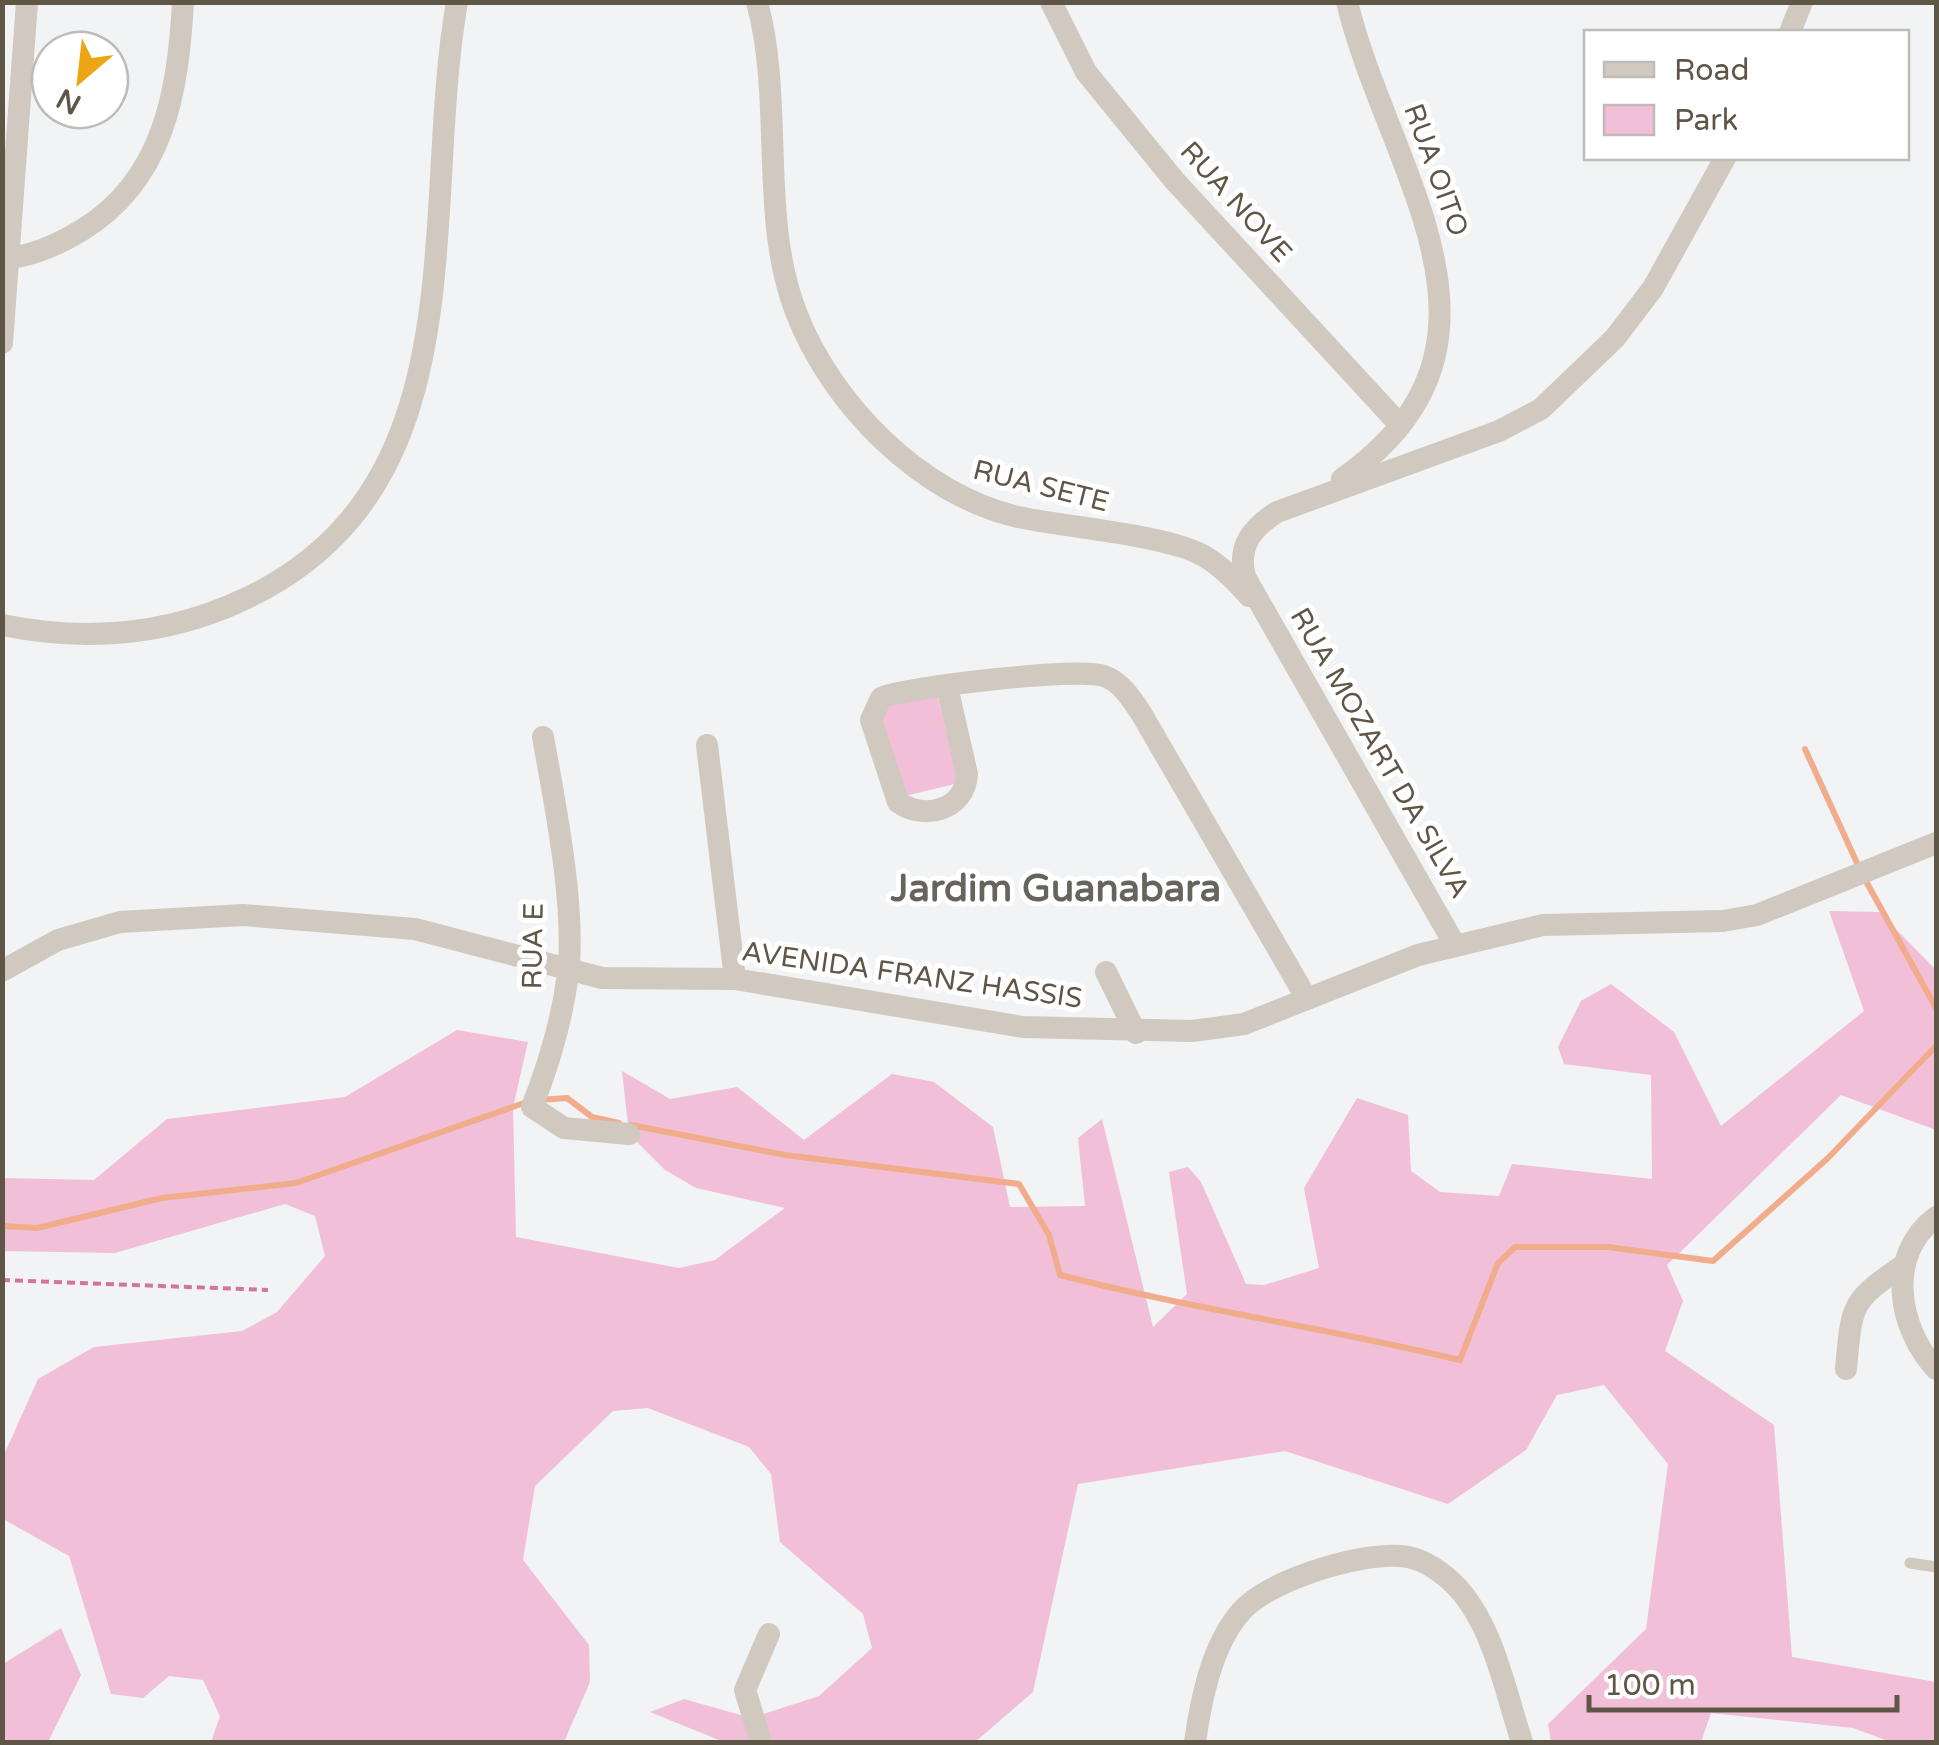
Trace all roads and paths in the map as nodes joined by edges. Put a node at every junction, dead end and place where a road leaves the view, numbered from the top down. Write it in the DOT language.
graph roads {
  1 [pos="27,2"];
  2 [pos="184,2"];
  3 [pos="456,2"];
  4 [pos="757,2"];
  5 [pos="1051,2"];
  6 [pos="1347,2"];
  7 [pos="1802,2"];
  8 [pos="1791,30"];
  9 [pos="1724,160"];
  10 [pos="6,258"];
  11 [pos="2,343"];
  12 [pos="1400,425"];
  13 [pos="1319,495"];
  14 [pos="2,625"];
  15 [pos="1276,630"];
  16 [pos="947,687"];
  17 [pos="543,737"];
  18 [pos="707,745"];
  19 [pos="1936,844"];
  20 [pos="1455,945"];
  21 [pos="568,970"];
  22 [pos="2,972"];
  23 [pos="1106,972"];
  24 [pos="735,979"];
  25 [pos="1307,999"];
  26 [pos="1136,1033"];
  27 [pos="628,1134"];
  28 [pos="1936,1217"];
  29 [pos="1904,1264"];
  30 [pos="2,1280"];
  31 [pos="268,1290"];
  32 [pos="1846,1369"];
  33 [pos="1936,1370"];
  34 [pos="1910,1563"];
  35 [pos="1936,1567"];
  36 [pos="768,1634"];
  37 [pos="760,1742"];
  38 [pos="1194,1742"];
  39 [pos="1522,1742"];
  1 -- 10 [label="street"];
  2 -- 10 [label="street"];
  3 -- 14 [label="street"];
  4 -- 15 [label="street, RUA SETE"];
  5 -- 12 [label="street, RUA NOVE"];
  6 -- 12 [label="street, RUA OITO"];
  7 -- 8 [label="street"];
  9 -- 13 [label="street"];
  10 -- 11 [label="street"];
  12 -- 13 [label="street, RUA OITO"];
  13 -- 15 [label="street, RUA MOZART DA SILVA"];
  15 -- 20 [label="street, RUA MOZART DA SILVA"];
  16 -- 16 [label="street"];
  16 -- 25 [label="street"];
  17 -- 21 [label="street, RUA E"];
  18 -- 24 [label="street"];
  19 -- 20 [label="street, AVENIDA FRANZ HASSIS"];
  20 -- 25 [label="street, AVENIDA FRANZ HASSIS"];
  21 -- 22 [label="street, AVENIDA FRANZ HASSIS"];
  21 -- 24 [label="street, AVENIDA FRANZ HASSIS"];
  21 -- 27 [label="street, RUA E"];
  23 -- 26 [label="street"];
  24 -- 26 [label="street, AVENIDA FRANZ HASSIS"];
  25 -- 26 [label="street, AVENIDA FRANZ HASSIS"];
  28 -- 29 [label="street"];
  29 -- 32 [label="street"];
  29 -- 33 [label="street"];
  30 -- 31 [label="path"];
  34 -- 35 [label="lane"];
  36 -- 37 [label="street"];
  38 -- 39 [label="street"];
}
